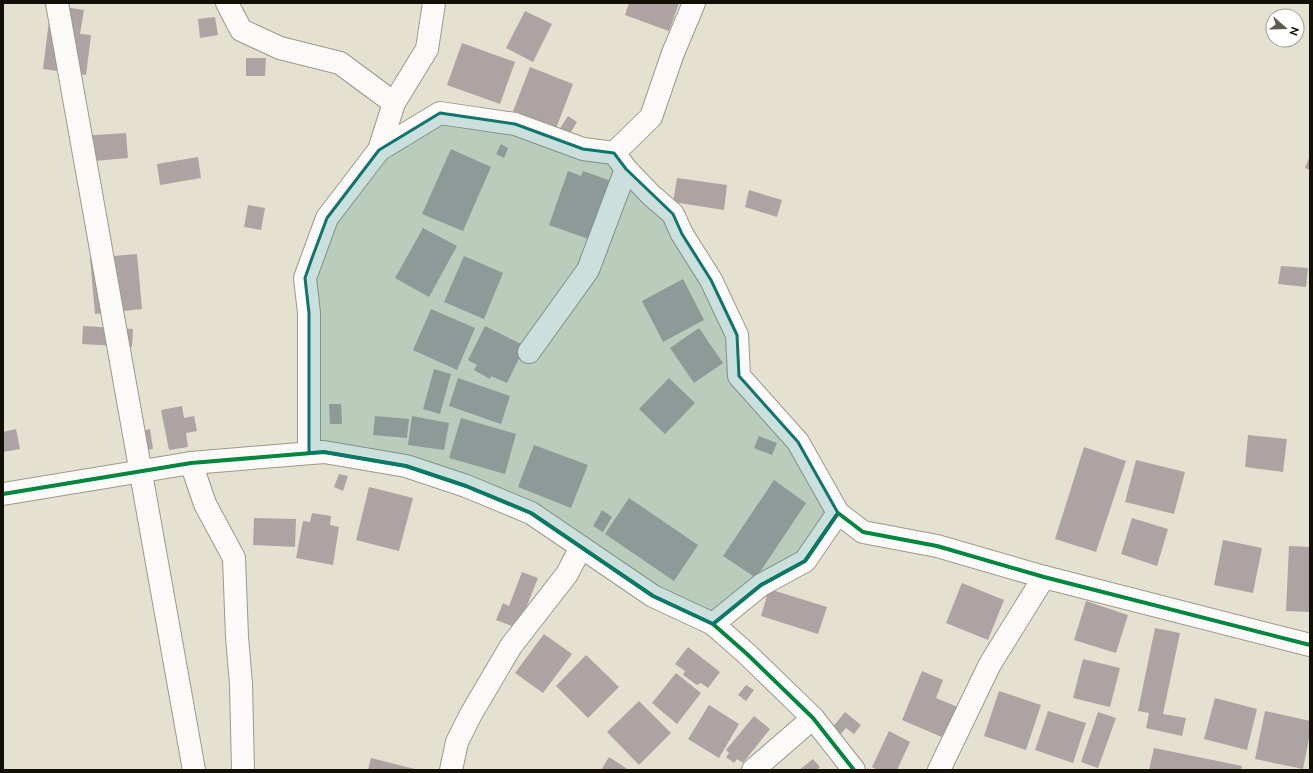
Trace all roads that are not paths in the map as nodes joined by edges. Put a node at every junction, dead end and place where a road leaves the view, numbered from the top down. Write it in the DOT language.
graph roads {
  1 [pos="57,3"];
  2 [pos="227,3"];
  3 [pos="434,3"];
  4 [pos="694,3"];
  5 [pos="394,103"];
  6 [pos="379,150"];
  7 [pos="620,161"];
  8 [pos="529,352"];
  9 [pos="310,453"];
  10 [pos="191,463"];
  11 [pos="3,494"];
  12 [pos="838,513"];
  13 [pos="581,547"];
  14 [pos="1044,577"];
  15 [pos="712,624"];
  16 [pos="1310,645"];
  17 [pos="813,718"];
  18 [pos="194,770"];
  19 [pos="243,770"];
  20 [pos="451,770"];
  21 [pos="753,770"];
  22 [pos="854,770"];
  23 [pos="939,770"];
  1 -- 18 [label="main road"];
  2 -- 5 [label="main road"];
  3 -- 5 [label="main road"];
  4 -- 7 [label="main road"];
  5 -- 6 [label="main road"];
  6 -- 7 [label="main road"];
  6 -- 9 [label="main road"];
  7 -- 8 [label="main road"];
  7 -- 12 [label="main road"];
  9 -- 10 [label="main road"];
  9 -- 13 [label="main road"];
  10 -- 11 [label="main road"];
  10 -- 19 [label="main road"];
  12 -- 14 [label="main road"];
  12 -- 15 [label="main road"];
  13 -- 15 [label="main road"];
  13 -- 20 [label="main road"];
  14 -- 16 [label="main road"];
  14 -- 23 [label="main road"];
  15 -- 17 [label="main road"];
  17 -- 21 [label="main road"];
  17 -- 22 [label="main road"];
}
